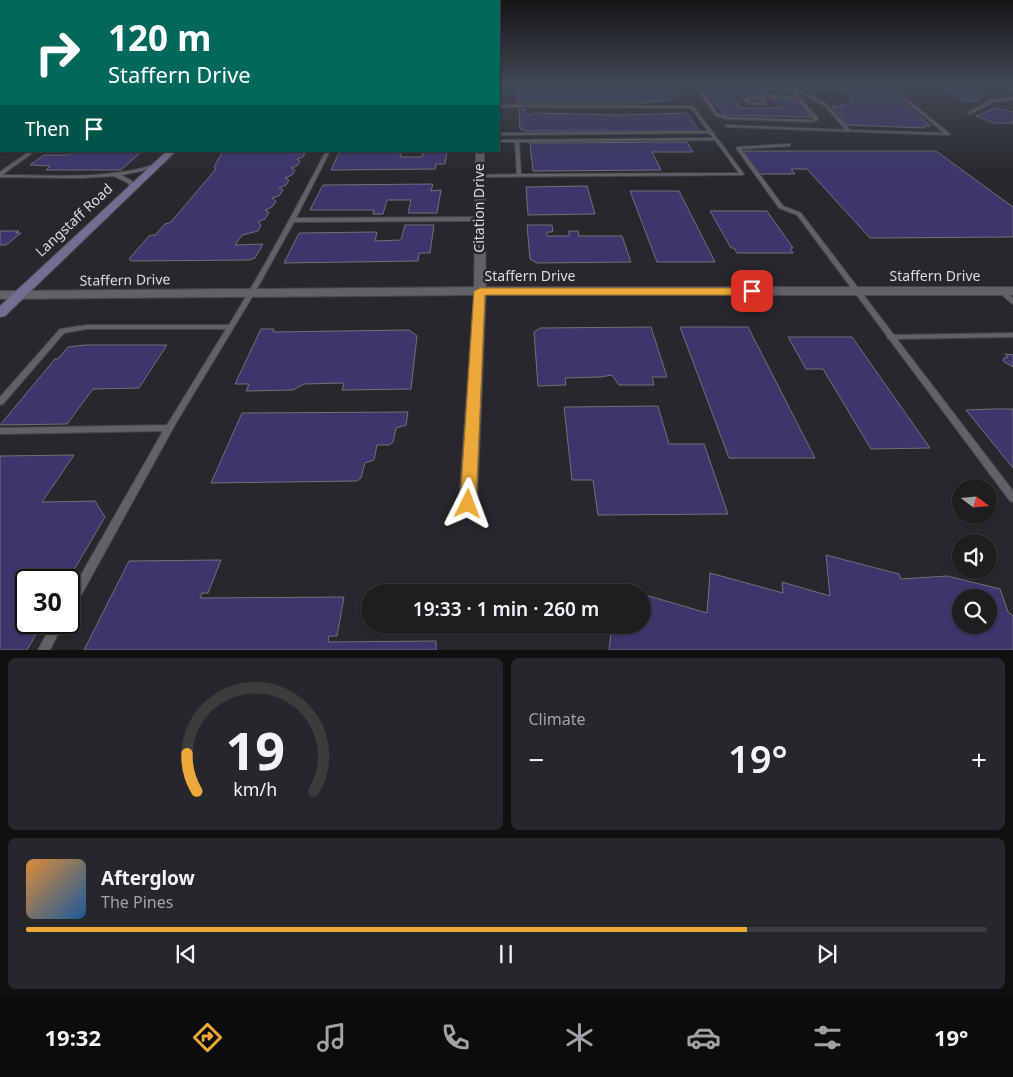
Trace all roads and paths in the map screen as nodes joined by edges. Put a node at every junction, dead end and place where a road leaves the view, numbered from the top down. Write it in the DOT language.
graph roads {
  1 [pos="698,114"];
  2 [pos="717,114"];
  3 [pos="813,114"];
  4 [pos="834,114"];
  5 [pos="924,114"];
  6 [pos="727,126"];
  7 [pos="849,131"];
  8 [pos="711,132"];
  9 [pos="500,134"];
  10 [pos="716,139"];
  11 [pos="500,141"];
  12 [pos="517,141"];
  13 [pos="788,145"];
  14 [pos="32,152"];
  15 [pos="171,152"];
  16 [pos="327,152"];
  17 [pos="480,152"];
  18 [pos="161,162"];
  19 [pos="0,175"];
  20 [pos="116,175"];
  21 [pos="478,176"];
  22 [pos="519,176"];
  23 [pos="133,188"];
  24 [pos="480,219"];
  25 [pos="292,220"];
  26 [pos="480,291"];
  27 [pos="858,292"];
  28 [pos="1007,292"];
  29 [pos="251,294"];
  30 [pos="0,295"];
  31 [pos="17,296"];
  32 [pos="1013,302"];
  33 [pos="0,313"];
  34 [pos="230,327"];
  35 [pos="1013,335"];
  36 [pos="890,337"];
  37 [pos="0,402"];
  38 [pos="169,428"];
  39 [pos="0,431"];
  40 [pos="1013,498"];
  41 [pos="468,504"];
  42 [pos="80,586"];
  43 [pos="53,634"];
  44 [pos="44,650"];
  1 -- 8 [label="lane"];
  2 -- 3 [label="lane"];
  4 -- 7 [label="lane"];
  5 -- 7 [label="lane"];
  6 -- 7 [label="lane"];
  8 -- 9 [label="lane"];
  8 -- 10 [label="lane"];
  10 -- 12 [label="lane"];
  10 -- 22 [label="lane"];
  11 -- 12 [label="lane"];
  12 -- 22 [label="lane"];
  13 -- 27 [label="lane"];
  14 -- 19 [label="lane"];
  15 -- 18 [label="main road, Langstaff Road"];
  16 -- 25 [label="lane"];
  17 -- 21 [label="street, Citation Drive"];
  18 -- 20 [label="lane"];
  18 -- 23 [label="main road, Langstaff Road"];
  19 -- 20 [label="lane"];
  20 -- 23 [label="lane"];
  21 -- 22 [label="lane"];
  21 -- 24 [label="street, Citation Drive"];
  23 -- 31 [label="main road, Langstaff Road"];
  24 -- 25 [label="lane"];
  24 -- 26 [label="street, Citation Drive"];
  25 -- 29 [label="lane"];
  26 -- 27 [label="street, Staffern Drive"];
  26 -- 29 [label="street, Staffern Drive"];
  26 -- 41 [label="street, Citation Drive"];
  27 -- 28 [label="street, Staffern Drive"];
  27 -- 36 [label="lane"];
  28 -- 32 [label="lane"];
  29 -- 31 [label="street, Staffern Drive"];
  29 -- 34 [label="lane"];
  30 -- 31 [label="street, Staffern Drive"];
  31 -- 33 [label="main road, Langstaff Road"];
  34 -- 37 [label="lane"];
  34 -- 38 [label="lane"];
  35 -- 36 [label="lane"];
  36 -- 40 [label="lane"];
  38 -- 39 [label="lane"];
  38 -- 42 [label="lane"];
  43 -- 44 [label="lane"];
}
